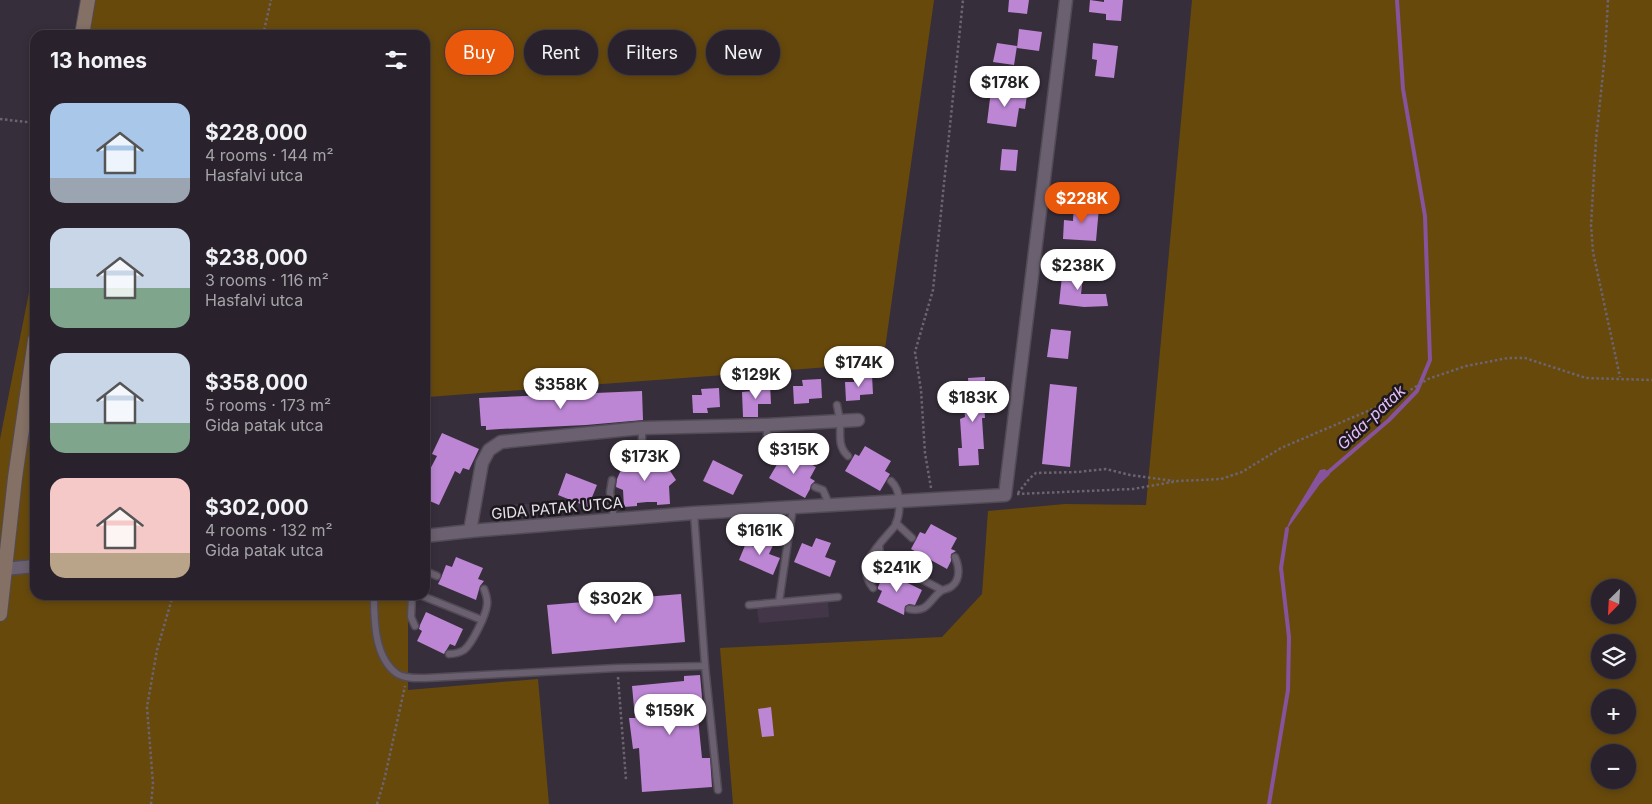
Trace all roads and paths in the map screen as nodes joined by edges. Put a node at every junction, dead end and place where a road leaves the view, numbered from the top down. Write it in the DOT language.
graph roads {
  1 [pos="88,0"];
  2 [pos="271,0"];
  3 [pos="963,0"];
  4 [pos="1066,0"];
  5 [pos="1608,0"];
  6 [pos="83,30"];
  7 [pos="265,30"];
  8 [pos="0,119"];
  9 [pos="30,122"];
  10 [pos="30,374"];
  11 [pos="1620,378"];
  12 [pos="1652,380"];
  13 [pos="837,405"];
  14 [pos="840,420"];
  15 [pos="858,420"];
  16 [pos="766,425"];
  17 [pos="642,428"];
  18 [pos="642,450"];
  19 [pos="848,456"];
  20 [pos="650,457"];
  21 [pos="634,459"];
  22 [pos="774,461"];
  23 [pos="612,480"];
  24 [pos="891,481"];
  25 [pos="1178,481"];
  26 [pos="815,487"];
  27 [pos="1011,495"];
  28 [pos="933,499"];
  29 [pos="899,502"];
  30 [pos="829,504"];
  31 [pos="793,507"];
  32 [pos="694,513"];
  33 [pos="614,520"];
  34 [pos="896,523"];
  35 [pos="470,531"];
  36 [pos="430,535"];
  37 [pos="912,538"];
  38 [pos="879,546"];
  39 [pos="955,557"];
  40 [pos="30,566"];
  41 [pos="4,569"];
  42 [pos="430,573"];
  43 [pos="437,576"];
  44 [pos="873,588"];
  45 [pos="484,589"];
  46 [pos="942,590"];
  47 [pos="838,597"];
  48 [pos="430,599"];
  49 [pos="172,600"];
  50 [pos="374,600"];
  51 [pos="412,600"];
  52 [pos="779,602"];
  53 [pos="748,605"];
  54 [pos="909,609"];
  55 [pos="0,614"];
  56 [pos="482,620"];
  57 [pos="415,626"];
  58 [pos="449,654"];
  59 [pos="705,666"];
  60 [pos="617,668"];
  61 [pos="407,677"];
  62 [pos="626,780"];
  63 [pos="718,790"];
  64 [pos="151,804"];
  65 [pos="377,804"];
  1 -- 6 [label="main road"];
  2 -- 7 [label="path"];
  3 -- 28 [label="path"];
  4 -- 27 [label="street"];
  5 -- 11 [label="path"];
  8 -- 9 [label="path"];
  10 -- 41 [label="main road"];
  11 -- 12 [label="path"];
  11 -- 25 [label="path"];
  13 -- 14 [label="lane"];
  14 -- 15 [label="street, GIDA PATAK UTCA"];
  14 -- 16 [label="street, GIDA PATAK UTCA"];
  14 -- 19 [label="lane"];
  16 -- 17 [label="street, GIDA PATAK UTCA"];
  16 -- 22 [label="lane"];
  17 -- 18 [label="lane"];
  17 -- 35 [label="street, GIDA PATAK UTCA"];
  18 -- 20 [label="lane"];
  18 -- 21 [label="lane"];
  23 -- 33 [label="lane"];
  24 -- 29 [label="lane"];
  25 -- 27 [label="path"];
  25 -- 27 [label="path"];
  26 -- 30 [label="lane"];
  27 -- 28 [label="street, GIDA PATAK UTCA"];
  28 -- 29 [label="street, GIDA PATAK UTCA"];
  29 -- 30 [label="street, GIDA PATAK UTCA"];
  29 -- 34 [label="lane"];
  30 -- 31 [label="street, GIDA PATAK UTCA"];
  31 -- 32 [label="street, GIDA PATAK UTCA"];
  31 -- 52 [label="lane"];
  32 -- 33 [label="street, GIDA PATAK UTCA"];
  32 -- 59 [label="lane"];
  33 -- 35 [label="street, GIDA PATAK UTCA"];
  34 -- 37 [label="lane"];
  34 -- 38 [label="lane"];
  35 -- 36 [label="street, GIDA PATAK UTCA"];
  38 -- 44 [label="lane"];
  38 -- 46 [label="lane"];
  39 -- 46 [label="lane"];
  40 -- 41 [label="street"];
  41 -- 55 [label="main road"];
  42 -- 43 [label="lane"];
  45 -- 56 [label="lane"];
  46 -- 54 [label="lane"];
  47 -- 52 [label="lane"];
  48 -- 56 [label="lane"];
  49 -- 64 [label="path"];
  50 -- 61 [label="lane"];
  51 -- 57 [label="lane"];
  52 -- 53 [label="lane"];
  56 -- 58 [label="lane"];
  59 -- 60 [label="lane"];
  59 -- 63 [label="lane"];
  60 -- 61 [label="lane"];
  60 -- 62 [label="path"];
  61 -- 65 [label="path"];
}
